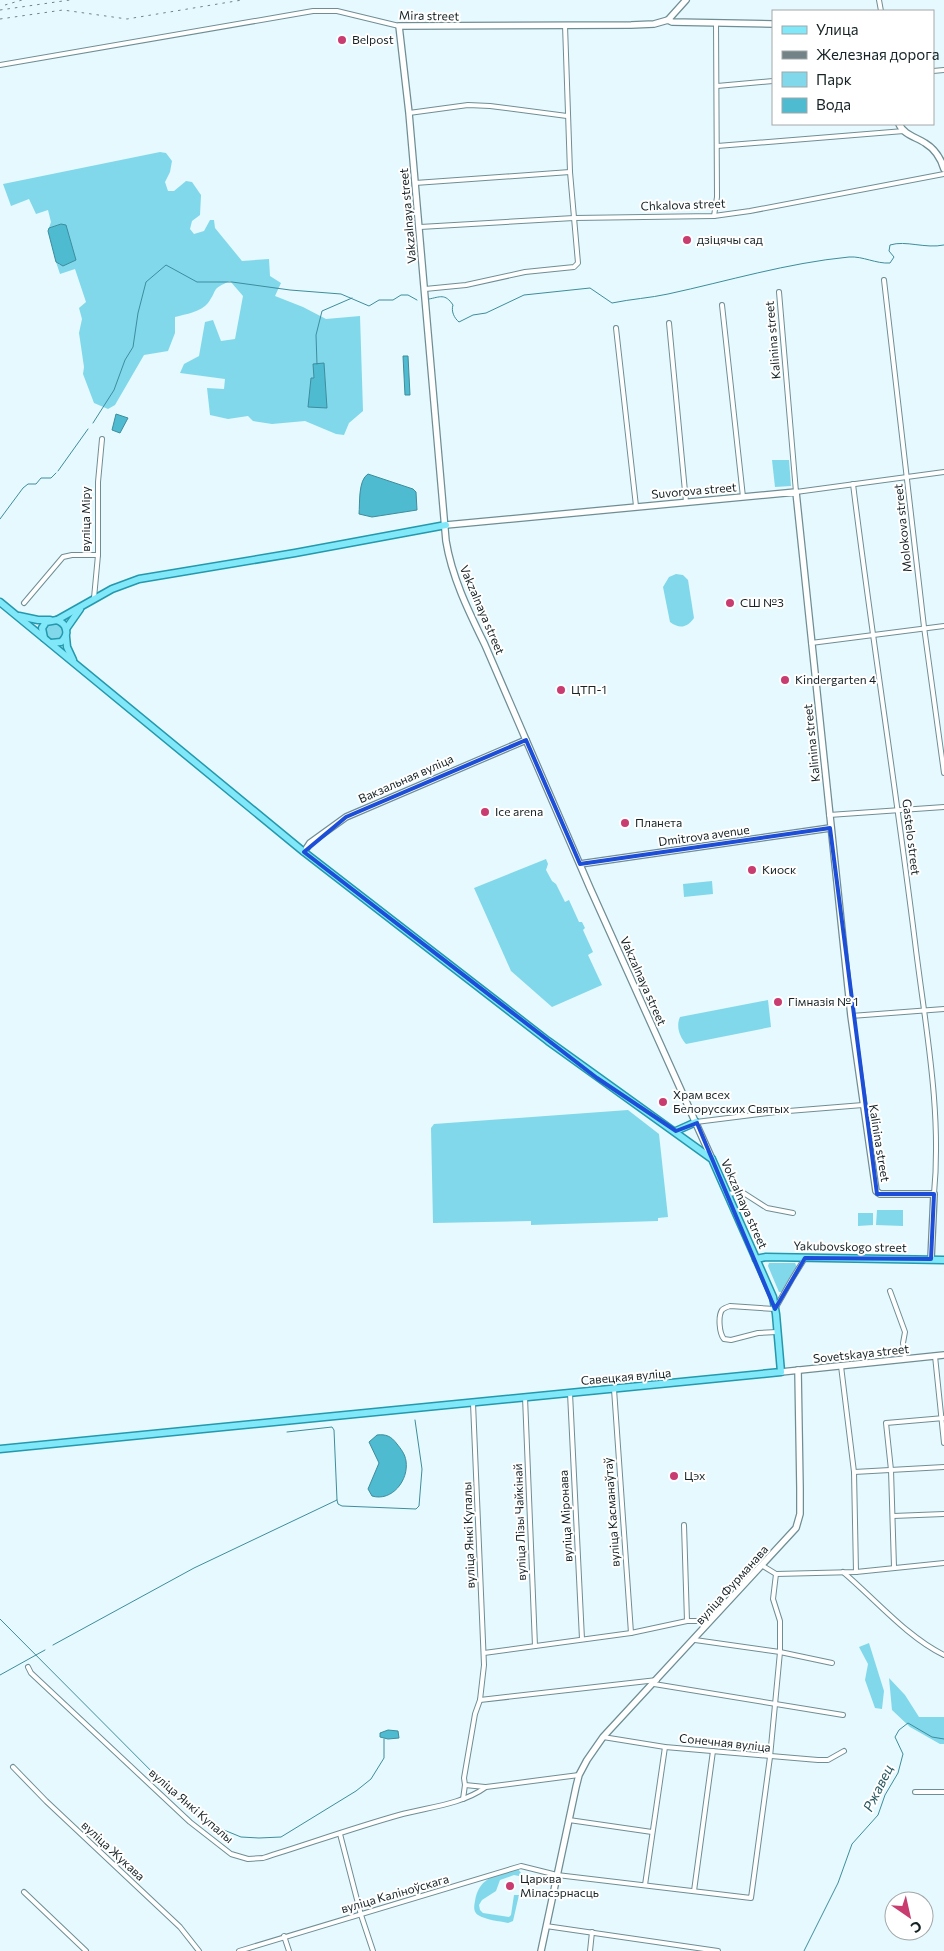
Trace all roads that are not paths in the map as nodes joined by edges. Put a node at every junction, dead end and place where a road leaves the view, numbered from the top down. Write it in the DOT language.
graph roads {
  1 [pos="686,0"];
  2 [pos="668,20"];
  3 [pos="716,23"];
  4 [pos="772,24"];
  5 [pos="565,25"];
  6 [pos="400,26"];
  7 [pos="0,65"];
  8 [pos="772,82"];
  9 [pos="717,86"];
  10 [pos="409,114"];
  11 [pos="567,116"];
  12 [pos="900,125"];
  13 [pos="904,131"];
  14 [pos="717,146"];
  15 [pos="942,159"];
  16 [pos="944,170"];
  17 [pos="570,172"];
  18 [pos="944,174"];
  19 [pos="415,183"];
  20 [pos="714,216"];
  21 [pos="574,218"];
  22 [pos="420,227"];
  23 [pos="884,280"];
  24 [pos="425,289"];
  25 [pos="779,292"];
  26 [pos="722,305"];
  27 [pos="669,323"];
  28 [pos="616,328"];
  29 [pos="102,439"];
  30 [pos="944,472"];
  31 [pos="908,476"];
  32 [pos="853,484"];
  33 [pos="796,492"];
  34 [pos="743,497"];
  35 [pos="686,502"];
  36 [pos="636,506"];
  37 [pos="446,525"];
  38 [pos="98,555"];
  39 [pos="94,598"];
  40 [pos="0,602"];
  41 [pos="24,603"];
  42 [pos="84,605"];
  43 [pos="15,615"];
  44 [pos="53,620"];
  45 [pos="944,626"];
  46 [pos="924,628"];
  47 [pos="66,633"];
  48 [pos="872,635"];
  49 [pos="47,641"];
  50 [pos="811,643"];
  51 [pos="75,664"];
  52 [pos="526,740"];
  53 [pos="944,773"];
  54 [pos="944,807"];
  55 [pos="898,812"];
  56 [pos="829,815"];
  57 [pos="830,828"];
  58 [pos="304,852"];
  59 [pos="580,864"];
  60 [pos="944,1009"];
  61 [pos="923,1011"];
  62 [pos="851,1016"];
  63 [pos="863,1105"];
  64 [pos="696,1122"];
  65 [pos="676,1131"];
  66 [pos="712,1159"];
  67 [pos="728,1194"];
  68 [pos="934,1194"];
  69 [pos="793,1213"];
  70 [pos="805,1258"];
  71 [pos="756,1259"];
  72 [pos="931,1259"];
  73 [pos="944,1260"];
  74 [pos="890,1291"];
  75 [pos="776,1309"];
  76 [pos="777,1332"];
  77 [pos="944,1355"];
  78 [pos="935,1356"];
  79 [pos="905,1359"];
  80 [pos="841,1366"];
  81 [pos="798,1370"];
  82 [pos="780,1372"];
  83 [pos="614,1390"];
  84 [pos="570,1393"];
  85 [pos="525,1397"];
  86 [pos="473,1402"];
  87 [pos="943,1418"];
  88 [pos="944,1443"];
  89 [pos="0,1449"];
  90 [pos="944,1466"];
  91 [pos="891,1470"];
  92 [pos="854,1472"];
  93 [pos="944,1514"];
  94 [pos="893,1516"];
  95 [pos="684,1524"];
  96 [pos="944,1563"];
  97 [pos="763,1566"];
  98 [pos="894,1567"];
  99 [pos="843,1572"];
  100 [pos="856,1572"];
  101 [pos="776,1574"];
  102 [pos="686,1621"];
  103 [pos="712,1621"];
  104 [pos="631,1633"];
  105 [pos="582,1639"];
  106 [pos="695,1640"];
  107 [pos="535,1646"];
  108 [pos="780,1652"];
  109 [pos="484,1653"];
  110 [pos="944,1656"];
  111 [pos="832,1663"];
  112 [pos="28,1668"];
  113 [pos="656,1682"];
  114 [pos="480,1700"];
  115 [pos="774,1703"];
  116 [pos="843,1715"];
  117 [pos="603,1738"];
  118 [pos="665,1747"];
  119 [pos="713,1751"];
  120 [pos="844,1751"];
  121 [pos="770,1757"];
  122 [pos="13,1767"];
  123 [pos="580,1775"];
  124 [pos="465,1785"];
  125 [pos="486,1787"];
  126 [pos="916,1792"];
  127 [pos="944,1792"];
  128 [pos="463,1799"];
  129 [pos="569,1820"];
  130 [pos="652,1832"];
  131 [pos="340,1834"];
  132 [pos="557,1875"];
  133 [pos="645,1885"];
  134 [pos="694,1891"];
  135 [pos="24,1892"];
  136 [pos="751,1898"];
  137 [pos="361,1915"];
  138 [pos="546,1926"];
  139 [pos="592,1932"];
  140 [pos="284,1936"];
  141 [pos="86,1951"];
  142 [pos="199,1951"];
  143 [pos="239,1951"];
  144 [pos="289,1951"];
  145 [pos="373,1951"];
  146 [pos="541,1951"];
  147 [pos="590,1951"];
  148 [pos="718,1951"];
  1 -- 2 [label="main road"];
  2 -- 3 [label="main road, Mira street"];
  2 -- 5 [label="main road, Mira street"];
  3 -- 4 [label="main road, Mira street"];
  3 -- 9 [label="street"];
  5 -- 6 [label="main road, Mira street"];
  5 -- 11 [label="street"];
  6 -- 7 [label="street, Mira street"];
  6 -- 10 [label="main road, Vakzalnaya street"];
  8 -- 9 [label="street"];
  9 -- 14 [label="street"];
  10 -- 11 [label="street"];
  10 -- 19 [label="main road, Vakzalnaya street"];
  11 -- 17 [label="street"];
  12 -- 13 [label="main road"];
  13 -- 14 [label="street"];
  13 -- 15 [label="main road"];
  14 -- 20 [label="street"];
  15 -- 16 [label="main road"];
  17 -- 19 [label="street"];
  17 -- 21 [label="street"];
  18 -- 20 [label="street, Chkalova street"];
  19 -- 22 [label="main road, Vakzalnaya street"];
  20 -- 21 [label="street, Chkalova street"];
  21 -- 22 [label="street, Chkalova street"];
  21 -- 24 [label="street"];
  22 -- 24 [label="main road, Vakzalnaya street"];
  23 -- 31 [label="street, Molokova street"];
  24 -- 37 [label="main road, Vakzalnaya street"];
  25 -- 33 [label="street, Kalinina street"];
  26 -- 34 [label="street"];
  27 -- 35 [label="street"];
  28 -- 36 [label="street"];
  29 -- 38 [label="street, вуліца Міру"];
  30 -- 31 [label="street, Suvorova street"];
  31 -- 32 [label="street, Suvorova street"];
  31 -- 46 [label="street, Molokova street"];
  32 -- 33 [label="street, Suvorova street"];
  32 -- 48 [label="street, Gastelo street"];
  33 -- 34 [label="main road, Suvorova street"];
  33 -- 50 [label="main road, Kalinina street"];
  34 -- 35 [label="main road, Suvorova street"];
  35 -- 36 [label="main road, Suvorova street"];
  36 -- 37 [label="main road, Suvorova street"];
  37 -- 39 [label="main road"];
  37 -- 52 [label="main road, Vakzalnaya street"];
  38 -- 39 [label="street, вуліца Міру"];
  38 -- 41 [label="street"];
  39 -- 42 [label="main road"];
  40 -- 43 [label="main road"];
  42 -- 44 [label="main road"];
  42 -- 47 [label="main road"];
  43 -- 44 [label="main road"];
  43 -- 49 [label="main road"];
  44 -- 47 [label="main road"];
  44 -- 49 [label="main road"];
  45 -- 46 [label="street"];
  46 -- 48 [label="street"];
  46 -- 53 [label="street, Molokova street"];
  47 -- 49 [label="main road"];
  47 -- 51 [label="main road"];
  48 -- 50 [label="street"];
  48 -- 55 [label="street, Gastelo street"];
  49 -- 51 [label="main road"];
  50 -- 56 [label="main road, Kalinina street"];
  51 -- 58 [label="main road"];
  52 -- 58 [label="main road, Вакзальная вуліца"];
  52 -- 59 [label="main road, Vakzalnaya street"];
  54 -- 55 [label="street"];
  55 -- 56 [label="street"];
  55 -- 61 [label="street, Gastelo street"];
  56 -- 57 [label="main road, Kalinina street"];
  57 -- 59 [label="main road, Dmitrova avenue"];
  57 -- 62 [label="main road, Kalinina street"];
  58 -- 65 [label="main road"];
  59 -- 64 [label="main road, Vakzalnaya street"];
  60 -- 61 [label="street"];
  61 -- 62 [label="street"];
  61 -- 68 [label="street, Gastelo street"];
  62 -- 63 [label="main road, Kalinina street"];
  63 -- 64 [label="street"];
  63 -- 68 [label="main road, Kalinina street"];
  64 -- 65 [label="main road"];
  64 -- 66 [label="main road, Vakzalnaya street"];
  65 -- 66 [label="main road"];
  66 -- 67 [label="main road, Vokzalnaya street"];
  67 -- 69 [label="street"];
  67 -- 71 [label="main road, Vokzalnaya street"];
  68 -- 72 [label="main road"];
  70 -- 71 [label="main road, Yakubovskogo street"];
  70 -- 72 [label="main road, Yakubovskogo street"];
  70 -- 75 [label="street"];
  71 -- 75 [label="main road"];
  72 -- 73 [label="main road, Yakubovskogo street"];
  74 -- 79 [label="street"];
  75 -- 76 [label="main road"];
  75 -- 76 [label="street"];
  76 -- 82 [label="main road"];
  77 -- 78 [label="main road, Sovetskaya street"];
  78 -- 79 [label="main road, Sovetskaya street"];
  78 -- 87 [label="street"];
  79 -- 80 [label="main road, Sovetskaya street"];
  80 -- 81 [label="main road, Sovetskaya street"];
  80 -- 92 [label="street"];
  81 -- 82 [label="main road, Sovetskaya street"];
  81 -- 97 [label="main road, вуліца Фурманава"];
  82 -- 83 [label="main road, Савецкая вуліца"];
  83 -- 84 [label="main road, Савецкая вуліца"];
  83 -- 104 [label="street, вуліца Касманаўтаў"];
  84 -- 85 [label="main road, Савецкая вуліца"];
  84 -- 105 [label="street, вуліца Міронава"];
  85 -- 86 [label="main road, Савецкая вуліца"];
  85 -- 107 [label="street, вуліца Лізы Чайкінай"];
  86 -- 89 [label="main road, Савецкая вуліца"];
  86 -- 109 [label="street, вуліца Янкі Купалы"];
  87 -- 88 [label="street"];
  87 -- 91 [label="street"];
  90 -- 91 [label="street"];
  91 -- 92 [label="street"];
  91 -- 94 [label="street"];
  92 -- 100 [label="street"];
  93 -- 94 [label="street"];
  94 -- 98 [label="street"];
  95 -- 102 [label="street"];
  96 -- 98 [label="street"];
  97 -- 101 [label="street"];
  97 -- 103 [label="main road, вуліца Фурманава"];
  98 -- 100 [label="street"];
  99 -- 100 [label="street"];
  99 -- 101 [label="street"];
  99 -- 110 [label="street"];
  101 -- 108 [label="street, вуліца Фурманава"];
  102 -- 103 [label="street"];
  102 -- 104 [label="street"];
  103 -- 106 [label="main road, вуліца Фурманава"];
  104 -- 105 [label="street"];
  105 -- 107 [label="street"];
  106 -- 108 [label="street"];
  106 -- 113 [label="main road, вуліца Фурманава"];
  107 -- 109 [label="street"];
  108 -- 111 [label="street"];
  108 -- 115 [label="street, вуліца Фурманава"];
  109 -- 114 [label="street, вуліца Янкі Купалы"];
  112 -- 131 [label="street, вуліца Янкі Купалы"];
  113 -- 114 [label="street"];
  113 -- 115 [label="street"];
  113 -- 117 [label="main road, вуліца Фурманава"];
  114 -- 124 [label="street, вуліца Янкі Купалы"];
  115 -- 116 [label="street"];
  115 -- 121 [label="street, вуліца Фурманава"];
  117 -- 118 [label="street, Сонечная вуліца"];
  117 -- 123 [label="main road, вуліца Фурманава"];
  118 -- 119 [label="street, Сонечная вуліца"];
  118 -- 130 [label="street"];
  119 -- 121 [label="street, Сонечная вуліца"];
  119 -- 134 [label="street"];
  120 -- 121 [label="street, Сонечная вуліца"];
  121 -- 136 [label="street, вуліца Фурманава"];
  122 -- 142 [label="street, вуліца Жукава"];
  123 -- 125 [label="street, вуліца Янкі Купалы"];
  123 -- 129 [label="main road, вуліца Фурманава"];
  124 -- 125 [label="street, вуліца Янкі Купалы"];
  124 -- 128 [label="street, вуліца Янкі Купалы"];
  125 -- 128 [label="street, вуліца Янкі Купалы"];
  126 -- 127 [label="street"];
  128 -- 131 [label="street, вуліца Янкі Купалы"];
  129 -- 130 [label="street"];
  129 -- 132 [label="main road, вуліца Фурманава"];
  130 -- 133 [label="street"];
  131 -- 137 [label="street"];
  132 -- 133 [label="street, вуліца Каліноўскага"];
  132 -- 137 [label="street, вуліца Каліноўскага"];
  132 -- 138 [label="main road, вуліца Фурманава"];
  133 -- 134 [label="street, вуліца Каліноўскага"];
  134 -- 136 [label="street, вуліца Каліноўскага"];
  135 -- 141 [label="street"];
  137 -- 140 [label="street, вуліца Каліноўскага"];
  137 -- 145 [label="street"];
  138 -- 139 [label="street"];
  138 -- 146 [label="main road, вуліца Фурманава"];
  139 -- 147 [label="street"];
  139 -- 148 [label="street"];
  140 -- 143 [label="street, вуліца Каліноўскага"];
  140 -- 144 [label="street"];
}
